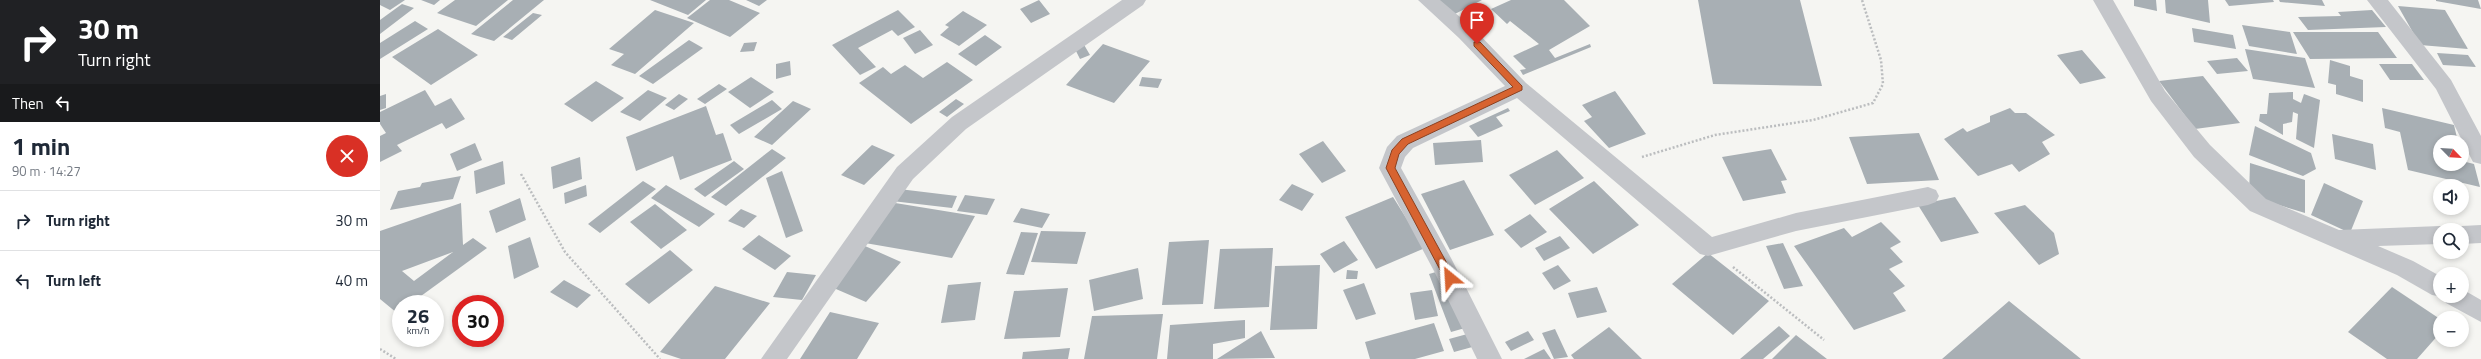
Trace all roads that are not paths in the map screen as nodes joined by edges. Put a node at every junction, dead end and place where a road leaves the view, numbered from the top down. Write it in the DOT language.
graph roads {
  1 [pos="1136,0"];
  2 [pos="1428,0"];
  3 [pos="2103,0"];
  4 [pos="2377,0"];
  5 [pos="1519,88"];
  6 [pos="2481,156"];
  7 [pos="1928,196"];
  8 [pos="2481,234"];
  9 [pos="2433,235"];
  10 [pos="2469,235"];
  11 [pos="2334,238"];
  12 [pos="2433,284"];
  13 [pos="2466,303"];
  14 [pos="2481,312"];
  15 [pos="772,359"];
  16 [pos="1490,359"];
  1 -- 15 [label="street"];
  2 -- 5 [label="street"];
  3 -- 11 [label="street"];
  4 -- 6 [label="street"];
  5 -- 7 [label="street"];
  5 -- 16 [label="street"];
  8 -- 10 [label="street"];
  9 -- 11 [label="street"];
  11 -- 12 [label="street"];
  13 -- 14 [label="street"];
}
